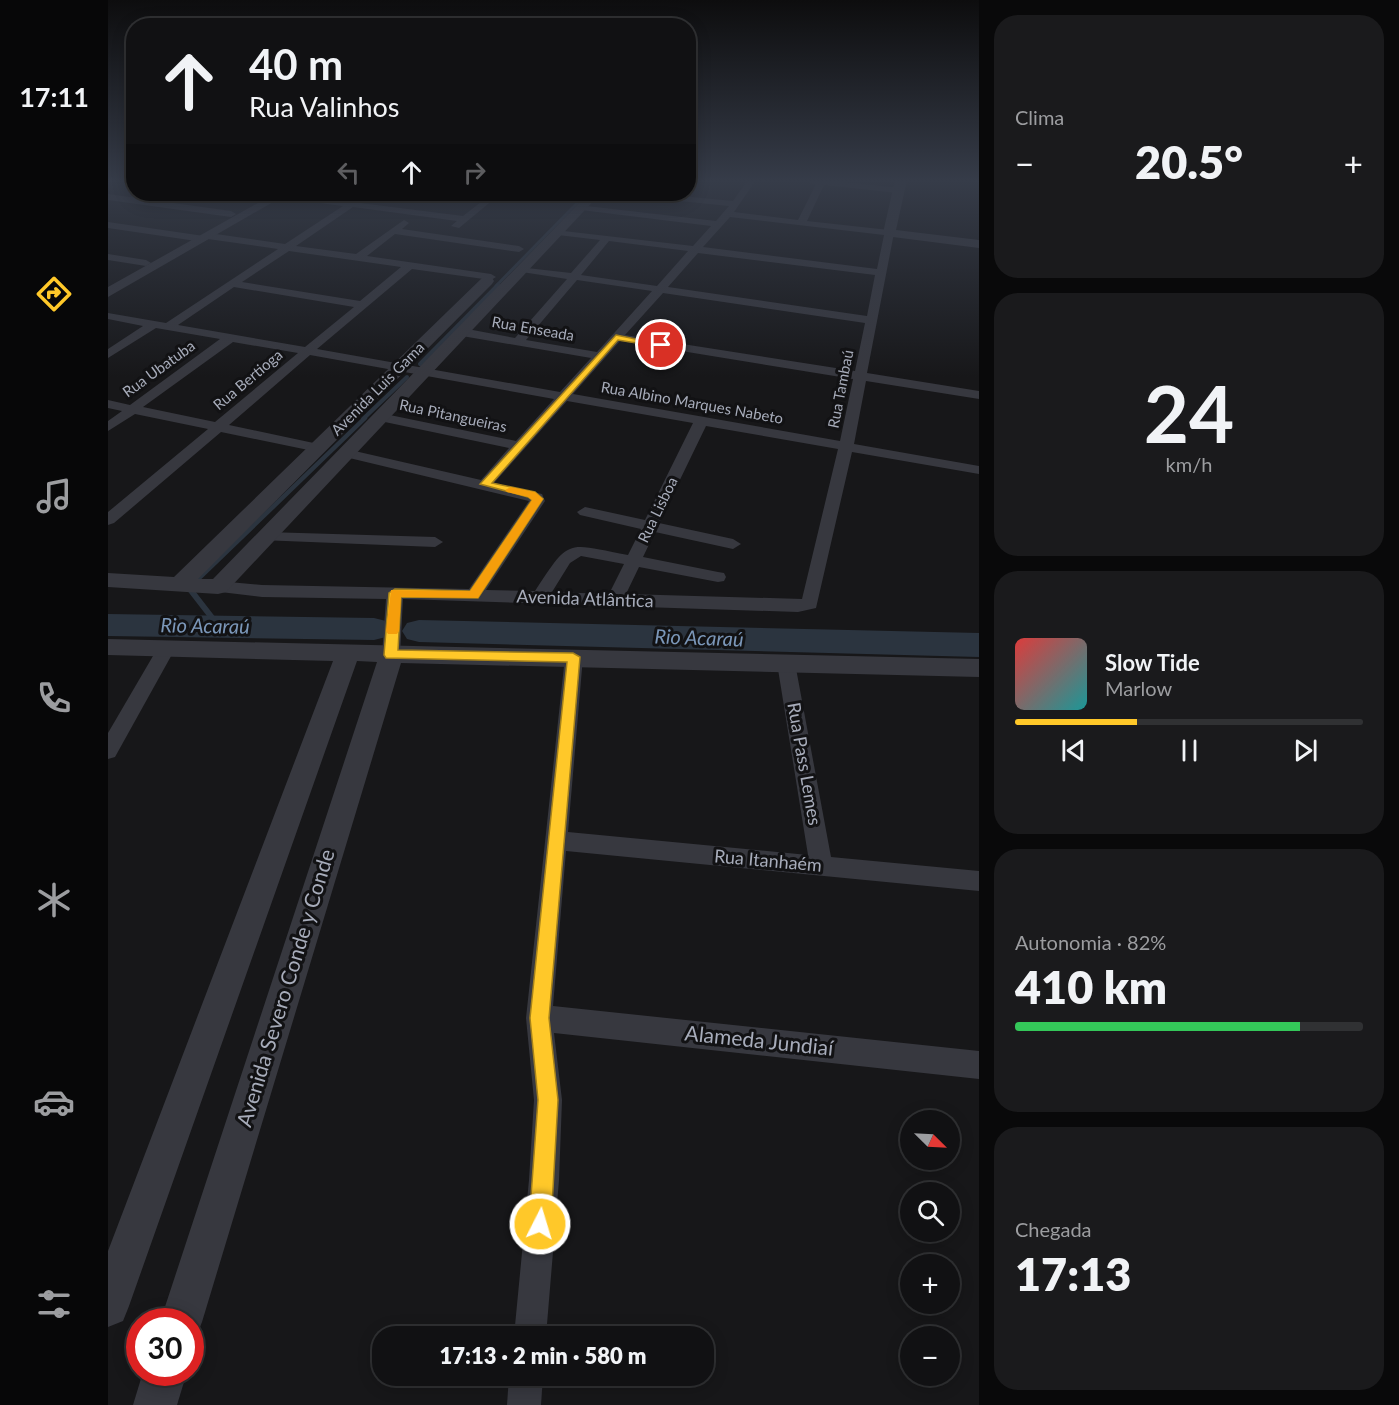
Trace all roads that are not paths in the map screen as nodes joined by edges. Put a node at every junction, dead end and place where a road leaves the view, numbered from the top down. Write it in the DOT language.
graph roads {
  1 [pos="184,246"];
  2 [pos="188,246"];
  3 [pos="273,246"];
  4 [pos="374,246"];
  5 [pos="495,246"];
  6 [pos="523,246"];
  7 [pos="544,246"];
  8 [pos="600,246"];
  9 [pos="668,246"];
  10 [pos="698,246"];
  11 [pos="887,246"];
  12 [pos="287,247"];
  13 [pos="519,249"];
  14 [pos="695,249"];
  15 [pos="108,257"];
  16 [pos="358,258"];
  17 [pos="146,263"];
  18 [pos="410,265"];
  19 [pos="522,268"];
  20 [pos="882,273"];
  21 [pos="574,276"];
  22 [pos="491,277"];
  23 [pos="108,284"];
  24 [pos="233,284"];
  25 [pos="660,288"];
  26 [pos="108,293"];
  27 [pos="363,305"];
  28 [pos="108,316"];
  29 [pos="871,320"];
  30 [pos="154,324"];
  31 [pos="167,327"];
  32 [pos="462,332"];
  33 [pos="616,337"];
  34 [pos="230,338"];
  35 [pos="518,342"];
  36 [pos="307,352"];
  37 [pos="108,354"];
  38 [pos="600,356"];
  39 [pos="399,369"];
  40 [pos="423,373"];
  41 [pos="860,377"];
  42 [pos="979,395"];
  43 [pos="563,397"];
  44 [pos="108,404"];
  45 [pos="132,409"];
  46 [pos="380,417"];
  47 [pos="189,420"];
  48 [pos="701,421"];
  49 [pos="108,427"];
  50 [pos="219,427"];
  51 [pos="519,446"];
  52 [pos="846,446"];
  53 [pos="318,448"];
  54 [pos="346,453"];
  55 [pos="979,470"];
  56 [pos="485,484"];
  57 [pos="585,512"];
  58 [pos="108,520"];
  59 [pos="650,526"];
  60 [pos="266,537"];
  61 [pos="435,542"];
  62 [pos="733,544"];
  63 [pos="634,559"];
  64 [pos="718,577"];
  65 [pos="108,580"];
  66 [pos="180,584"];
  67 [pos="218,587"];
  68 [pos="474,595"];
  69 [pos="540,597"];
  70 [pos="395,599"];
  71 [pos="615,600"];
  72 [pos="810,604"];
  73 [pos="108,647"];
  74 [pos="166,649"];
  75 [pos="391,649"];
  76 [pos="348,653"];
  77 [pos="573,657"];
  78 [pos="786,663"];
  79 [pos="979,668"];
  80 [pos="108,751"];
  81 [pos="557,841"];
  82 [pos="821,866"];
  83 [pos="979,881"];
  84 [pos="539,1018"];
  85 [pos="979,1065"];
  86 [pos="108,1306"];
  87 [pos="185,1308"];
  88 [pos="531,1326"];
  89 [pos="161,1386"];
  90 [pos="525,1386"];
  91 [pos="155,1405"];
  92 [pos="524,1405"];
  1 -- 17 [label="street"];
  2 -- 26 [label="street"];
  3 -- 12 [label="street"];
  4 -- 16 [label="street"];
  5 -- 13 [label="street"];
  6 -- 13 [label="street, Avenida Luis Gama"];
  7 -- 19 [label="street, Avenida Luis Gama"];
  8 -- 21 [label="street"];
  9 -- 14 [label="street"];
  10 -- 14 [label="street"];
  11 -- 20 [label="street, Rua Tambaú"];
  12 -- 16 [label="street"];
  12 -- 24 [label="street"];
  13 -- 22 [label="street, Avenida Luis Gama"];
  14 -- 20 [label="street"];
  14 -- 25 [label="street"];
  15 -- 17 [label="street"];
  16 -- 18 [label="street"];
  17 -- 23 [label="street"];
  18 -- 22 [label="street"];
  18 -- 27 [label="street, Rua Bertioga"];
  19 -- 21 [label="street"];
  19 -- 32 [label="street, Avenida Luis Gama"];
  20 -- 29 [label="street, Rua Tambaú"];
  21 -- 25 [label="street"];
  21 -- 35 [label="street"];
  22 -- 39 [label="street, Avenida Luis Gama"];
  24 -- 27 [label="street"];
  24 -- 31 [label="street"];
  25 -- 29 [label="street"];
  25 -- 33 [label="street"];
  27 -- 36 [label="street, Rua Bertioga"];
  28 -- 30 [label="street, Rua Albino Marques Nabeto"];
  29 -- 41 [label="street, Rua Tambaú"];
  30 -- 31 [label="street, Rua Albino Marques Nabeto"];
  30 -- 37 [label="street"];
  31 -- 34 [label="street, Rua Albino Marques Nabeto"];
  32 -- 35 [label="street, Rua Enseada"];
  32 -- 40 [label="street, Avenida Luis Gama"];
  33 -- 38 [label="street"];
  33 -- 41 [label="street"];
  34 -- 36 [label="street, Rua Albino Marques Nabeto"];
  34 -- 45 [label="street, Rua Ubatuba"];
  35 -- 38 [label="street, Rua Enseada"];
  36 -- 39 [label="street, Rua Albino Marques Nabeto"];
  36 -- 50 [label="street, Rua Bertioga"];
  38 -- 43 [label="street"];
  39 -- 40 [label="street, Rua Albino Marques Nabeto"];
  39 -- 53 [label="street, Avenida Luis Gama"];
  40 -- 43 [label="street, Rua Albino Marques Nabeto"];
  40 -- 46 [label="street, Avenida Luis Gama"];
  41 -- 42 [label="street"];
  41 -- 52 [label="street, Rua Tambaú"];
  43 -- 48 [label="street, Rua Albino Marques Nabeto"];
  43 -- 51 [label="street"];
  44 -- 45 [label="street"];
  45 -- 47 [label="street"];
  45 -- 49 [label="street, Rua Ubatuba"];
  46 -- 51 [label="street, Rua Pitangueiras"];
  46 -- 54 [label="street, Avenida Luis Gama"];
  47 -- 49 [label="street"];
  47 -- 50 [label="street"];
  48 -- 52 [label="street, Rua Albino Marques Nabeto"];
  48 -- 59 [label="street, Rua Lisboa"];
  50 -- 53 [label="street"];
  50 -- 58 [label="street, Rua Bertioga"];
  51 -- 56 [label="street"];
  52 -- 55 [label="street, Rua Albino Marques Nabeto"];
  52 -- 72 [label="street, Rua Tambaú"];
  53 -- 66 [label="street, Avenida Luis Gama"];
  54 -- 56 [label="street"];
  54 -- 60 [label="street, Avenida Luis Gama"];
  56 -- 68 [label="street"];
  57 -- 59 [label="street"];
  59 -- 62 [label="street"];
  59 -- 63 [label="street, Rua Lisboa"];
  60 -- 61 [label="street"];
  60 -- 67 [label="street, Avenida Luis Gama"];
  63 -- 64 [label="street"];
  63 -- 69 [label="street"];
  63 -- 71 [label="street, Rua Lisboa"];
  65 -- 66 [label="street, Avenida Atlântica"];
  66 -- 67 [label="street, Avenida Atlântica"];
  67 -- 70 [label="street, Avenida Atlântica"];
  68 -- 69 [label="street, Avenida Atlântica"];
  68 -- 70 [label="street, Avenida Atlântica"];
  69 -- 71 [label="street, Avenida Atlântica"];
  70 -- 75 [label="street"];
  71 -- 72 [label="street, Avenida Atlântica"];
  73 -- 74 [label="street"];
  74 -- 76 [label="street"];
  74 -- 80 [label="street"];
  75 -- 76 [label="street"];
  75 -- 77 [label="street"];
  75 -- 87 [label="street, Avenida Severo Conde y Conde"];
  76 -- 86 [label="street"];
  77 -- 78 [label="street"];
  77 -- 81 [label="street"];
  78 -- 79 [label="street"];
  78 -- 82 [label="street, Rua Pass Lemes"];
  81 -- 82 [label="street, Rua Itanhaém"];
  81 -- 84 [label="street"];
  82 -- 83 [label="street, Rua Itanhaém"];
  84 -- 85 [label="street, Alameda Jundiaí"];
  84 -- 88 [label="street"];
  89 -- 91 [label="street"];
  90 -- 92 [label="street"];
}
